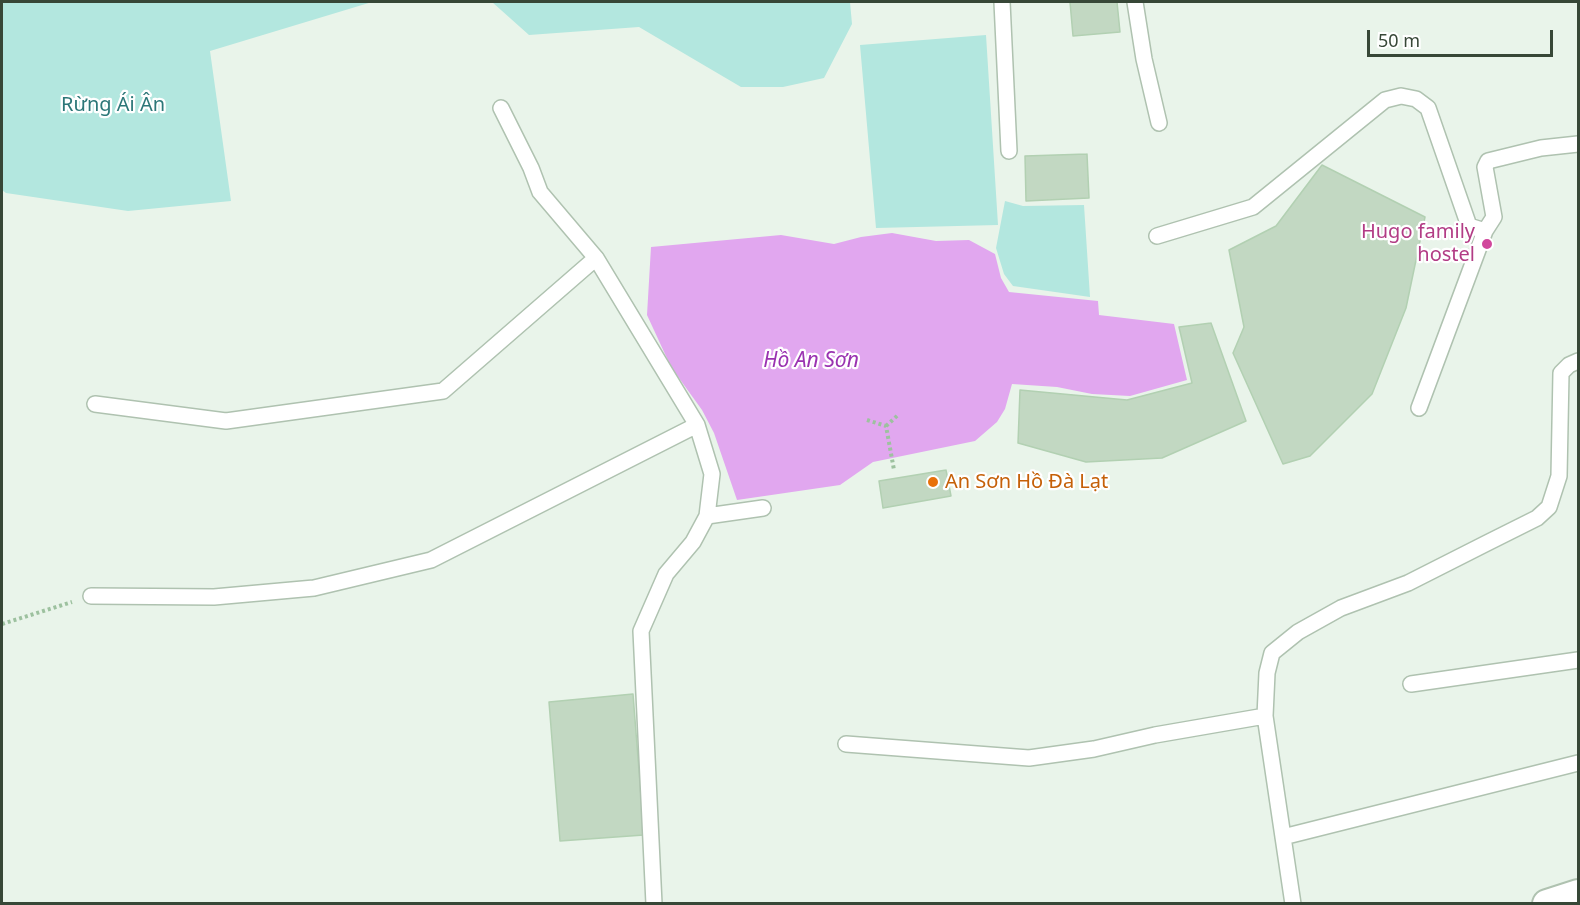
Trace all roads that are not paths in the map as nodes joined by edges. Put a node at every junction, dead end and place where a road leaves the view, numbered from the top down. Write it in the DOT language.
graph roads {
  1 [pos="1002,2"];
  2 [pos="1136,2"];
  3 [pos="501,108"];
  4 [pos="1159,123"];
  5 [pos="1578,144"];
  6 [pos="1010,151"];
  7 [pos="1485,231"];
  8 [pos="1157,236"];
  9 [pos="596,258"];
  10 [pos="1578,361"];
  11 [pos="95,404"];
  12 [pos="1419,408"];
  13 [pos="698,425"];
  14 [pos="764,508"];
  15 [pos="707,516"];
  16 [pos="91,596"];
  17 [pos="1578,660"];
  18 [pos="1411,684"];
  19 [pos="1265,716"];
  20 [pos="846,744"];
  21 [pos="1578,763"];
  22 [pos="1282,837"];
  23 [pos="1578,894"];
  24 [pos="654,903"];
  25 [pos="1293,903"];
  26 [pos="1547,903"];
  1 -- 6 [label="lane"];
  2 -- 4 [label="lane"];
  3 -- 9 [label="lane"];
  5 -- 7 [label="lane"];
  7 -- 8 [label="lane"];
  7 -- 12 [label="lane"];
  9 -- 11 [label="lane"];
  9 -- 13 [label="lane"];
  10 -- 19 [label="lane"];
  13 -- 15 [label="lane"];
  13 -- 16 [label="lane"];
  14 -- 15 [label="lane"];
  15 -- 24 [label="lane"];
  17 -- 18 [label="lane"];
  19 -- 20 [label="lane"];
  19 -- 22 [label="lane"];
  21 -- 22 [label="lane"];
  22 -- 25 [label="lane"];
  23 -- 26 [label="street"];
}
